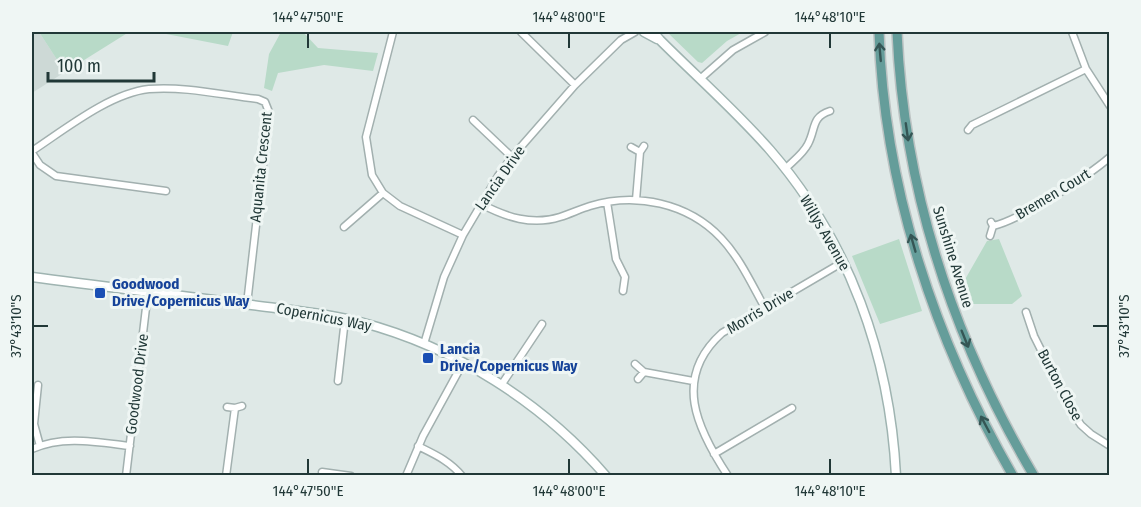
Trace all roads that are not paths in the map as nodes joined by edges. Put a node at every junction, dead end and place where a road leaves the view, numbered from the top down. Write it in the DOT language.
graph roads {
  1 [pos="393,32"];
  2 [pos="522,32"];
  3 [pos="626,32"];
  4 [pos="635,32"];
  5 [pos="644,32"];
  6 [pos="653,32"];
  7 [pos="765,32"];
  8 [pos="879,32"];
  9 [pos="897,32"];
  10 [pos="1072,32"];
  11 [pos="621,40"];
  12 [pos="660,40"];
  13 [pos="1086,69"];
  14 [pos="700,79"];
  15 [pos="575,85"];
  16 [pos="819,105"];
  17 [pos="1110,106"];
  18 [pos="830,111"];
  19 [pos="821,113"];
  20 [pos="473,120"];
  21 [pos="969,125"];
  22 [pos="645,146"];
  23 [pos="631,147"];
  24 [pos="32,152"];
  25 [pos="640,152"];
  26 [pos="1110,157"];
  27 [pos="512,158"];
  28 [pos="785,169"];
  29 [pos="166,191"];
  30 [pos="383,193"];
  31 [pos="636,200"];
  32 [pos="607,202"];
  33 [pos="481,204"];
  34 [pos="344,227"];
  35 [pos="463,235"];
  36 [pos="990,236"];
  37 [pos="843,262"];
  38 [pos="32,278"];
  39 [pos="148,291"];
  40 [pos="623,291"];
  41 [pos="247,304"];
  42 [pos="765,308"];
  43 [pos="1026,312"];
  44 [pos="345,319"];
  45 [pos="542,324"];
  46 [pos="424,344"];
  47 [pos="463,363"];
  48 [pos="635,364"];
  49 [pos="644,372"];
  50 [pos="638,379"];
  51 [pos="338,381"];
  52 [pos="693,381"];
  53 [pos="502,384"];
  54 [pos="38,385"];
  55 [pos="227,406"];
  56 [pos="242,406"];
  57 [pos="235,408"];
  58 [pos="792,408"];
  59 [pos="40,446"];
  60 [pos="130,446"];
  61 [pos="418,446"];
  62 [pos="1110,446"];
  63 [pos="32,450"];
  64 [pos="1019,451"];
  65 [pos="714,453"];
  66 [pos="600,467"];
  67 [pos="322,472"];
  68 [pos="126,476"];
  69 [pos="226,476"];
  70 [pos="351,476"];
  71 [pos="406,476"];
  72 [pos="462,476"];
  73 [pos="593,476"];
  74 [pos="606,476"];
  75 [pos="728,476"];
  76 [pos="896,476"];
  77 [pos="1013,476"];
  78 [pos="1034,476"];
  79 [pos="1040,476"];
  1 -- 30 [label="street"];
  2 -- 15 [label="street"];
  3 -- 11 [label="street, Lancia Drive"];
  4 -- 11 [label="street, Lancia Drive"];
  5 -- 12 [label="street, Willys Avenue"];
  6 -- 12 [label="street, Willys Avenue"];
  7 -- 14 [label="street"];
  77 -- 8 [label="main road, one-way"];
  9 -- 64 [label="main road, Sunshine Avenue, one-way"];
  10 -- 13 [label="street"];
  11 -- 15 [label="street, Lancia Drive"];
  12 -- 14 [label="street, Willys Avenue"];
  13 -- 17 [label="street"];
  13 -- 21 [label="street"];
  14 -- 28 [label="street, Willys Avenue"];
  15 -- 27 [label="street, Lancia Drive"];
  16 -- 19 [label="street"];
  18 -- 19 [label="street"];
  19 -- 28 [label="street"];
  20 -- 27 [label="street"];
  22 -- 25 [label="street"];
  23 -- 25 [label="street"];
  24 -- 29 [label="street"];
  24 -- 41 [label="street, Aquanita Crescent"];
  25 -- 31 [label="street"];
  26 -- 36 [label="street, Bremen Court"];
  27 -- 33 [label="street, Lancia Drive"];
  28 -- 37 [label="street, Willys Avenue"];
  30 -- 34 [label="street"];
  30 -- 35 [label="street"];
  31 -- 32 [label="street"];
  31 -- 42 [label="street"];
  32 -- 33 [label="street"];
  32 -- 40 [label="street"];
  33 -- 35 [label="street, Lancia Drive"];
  35 -- 46 [label="street, Lancia Drive"];
  37 -- 42 [label="street, Morris Drive"];
  37 -- 76 [label="street, Willys Avenue"];
  38 -- 39 [label="street, Copernicus Way"];
  39 -- 41 [label="street, Copernicus Way"];
  39 -- 60 [label="street, Goodwood Drive"];
  41 -- 44 [label="street, Copernicus Way"];
  42 -- 52 [label="street, Morris Drive"];
  43 -- 62 [label="street, Burton Close"];
  44 -- 46 [label="street, Copernicus Way"];
  44 -- 51 [label="street"];
  45 -- 53 [label="street"];
  46 -- 47 [label="street, Copernicus Way"];
  47 -- 53 [label="street, Copernicus Way"];
  47 -- 61 [label="street"];
  48 -- 49 [label="street"];
  49 -- 50 [label="street"];
  49 -- 52 [label="street"];
  52 -- 65 [label="street, Morris Drive"];
  53 -- 66 [label="street, Copernicus Way"];
  54 -- 59 [label="street"];
  55 -- 57 [label="street"];
  56 -- 57 [label="street"];
  57 -- 69 [label="street"];
  58 -- 65 [label="street"];
  59 -- 60 [label="street"];
  59 -- 63 [label="street"];
  60 -- 68 [label="street, Goodwood Drive"];
  61 -- 71 [label="street"];
  61 -- 72 [label="street"];
  64 -- 78 [label="main road, Sunshine Avenue"];
  64 -- 79 [label="main road"];
  65 -- 75 [label="street, Morris Drive"];
  66 -- 73 [label="street"];
  66 -- 74 [label="street, Copernicus Way"];
  67 -- 70 [label="street"];
}
